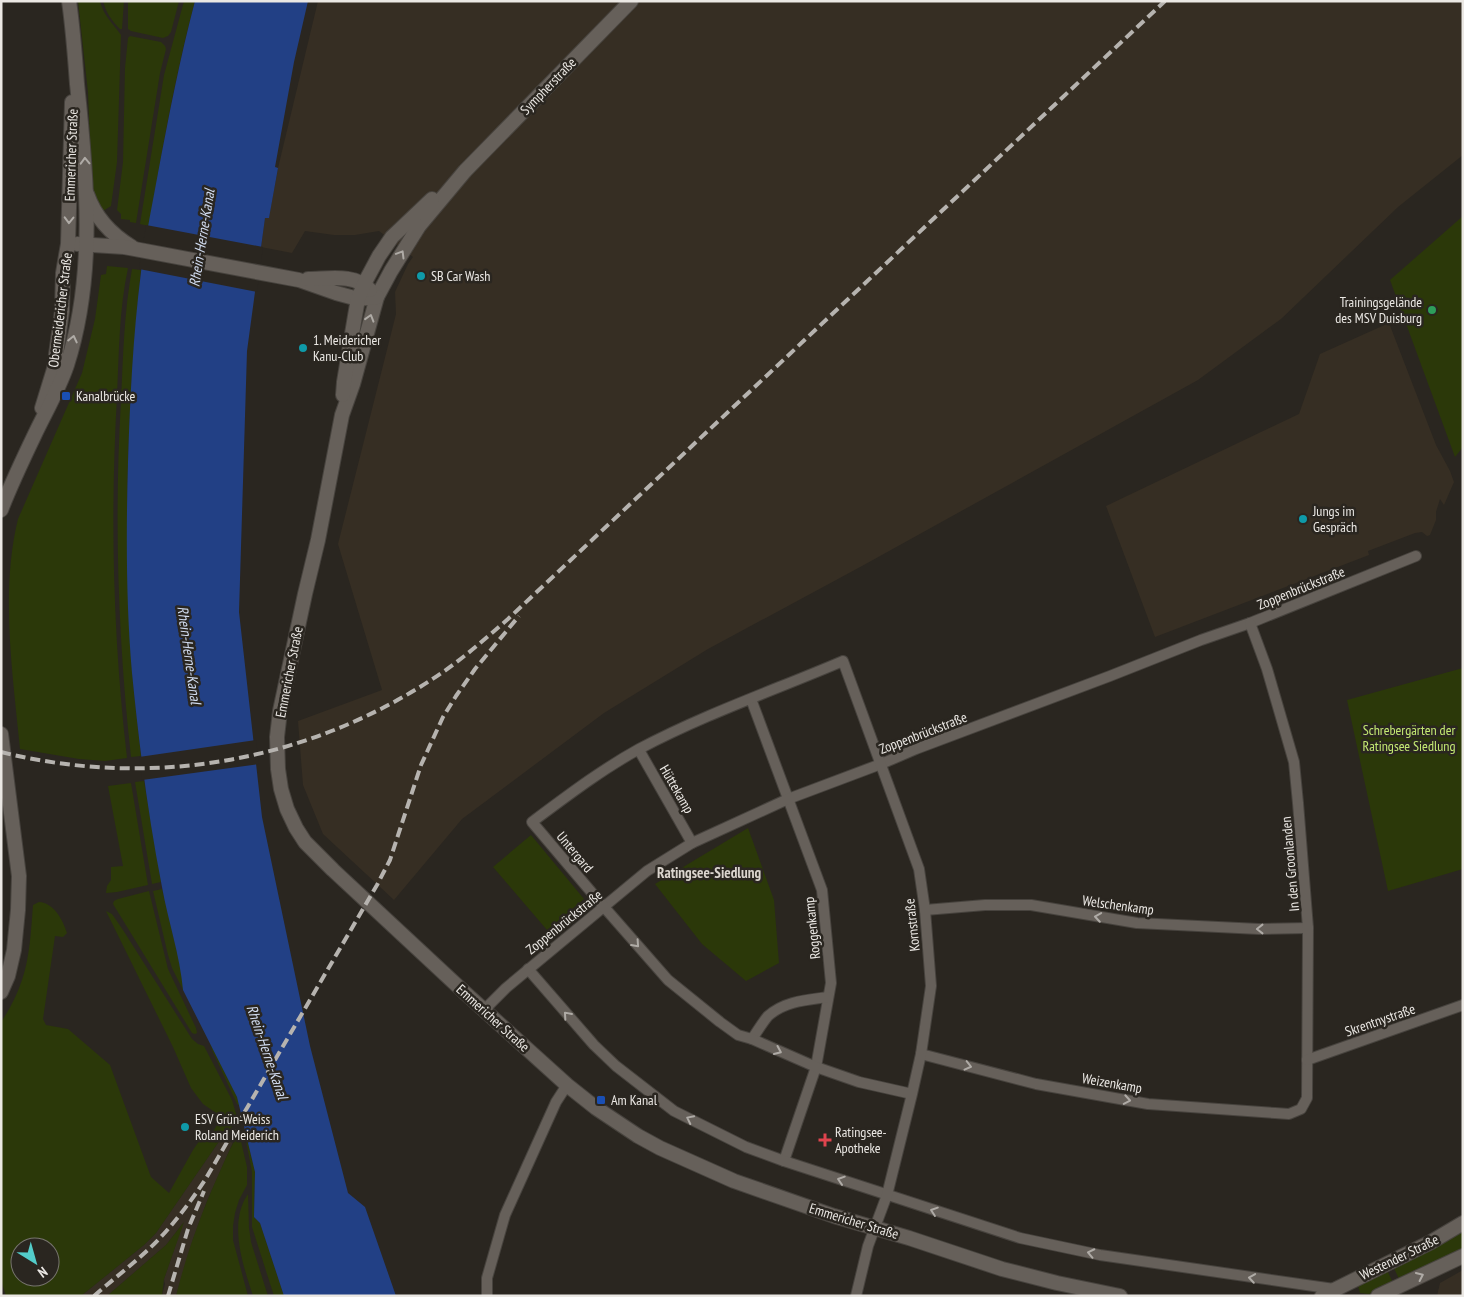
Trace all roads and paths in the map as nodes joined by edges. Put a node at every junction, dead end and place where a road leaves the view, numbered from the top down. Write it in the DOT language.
graph roads {
  1 [pos="69,1"];
  2 [pos="631,1"];
  3 [pos="74,49"];
  4 [pos="465,171"];
  5 [pos="86,190"];
  6 [pos="68,244"];
  7 [pos="86,244"];
  8 [pos="129,246"];
  9 [pos="299,280"];
  10 [pos="364,284"];
  11 [pos="377,297"];
  12 [pos="358,299"];
  13 [pos="342,416"];
  14 [pos="35,433"];
  15 [pos="1,510"];
  16 [pos="1416,556"];
  17 [pos="1250,623"];
  18 [pos="843,661"];
  19 [pos="751,699"];
  20 [pos="1,734"];
  21 [pos="639,750"];
  22 [pos="881,764"];
  23 [pos="788,799"];
  24 [pos="692,842"];
  25 [pos="604,907"];
  26 [pos="924,910"];
  27 [pos="1308,928"];
  28 [pos="528,969"];
  29 [pos="1,992"];
  30 [pos="828,997"];
  31 [pos="1463,1005"];
  32 [pos="484,1010"];
  33 [pos="752,1039"];
  34 [pos="921,1054"];
  35 [pos="1307,1060"];
  36 [pos="816,1067"];
  37 [pos="567,1085"];
  38 [pos="912,1094"];
  39 [pos="1301,1109"];
  40 [pos="784,1161"];
  41 [pos="887,1195"];
  42 [pos="1463,1223"];
  43 [pos="875,1228"];
  44 [pos="1463,1256"];
  45 [pos="1300,1285"];
  46 [pos="1333,1292"];
  47 [pos="487,1296"];
  48 [pos="856,1296"];
  49 [pos="1120,1296"];
  50 [pos="1304,1296"];
  51 [pos="1322,1296"];
  52 [pos="1378,1296"];
  1 -- 3 [label="main road, Emmericher Straße"];
  2 -- 4 [label="main road, Sympherstraße"];
  5 -- 3 [label="main road, Emmericher Straße, one-way"];
  3 -- 6 [label="main road, Emmericher Straße, one-way"];
  4 -- 10 [label="main road, Sympherstraße"];
  11 -- 4 [label="main road, Sympherstraße, one-way"];
  5 -- 7 [label="main road, Emmericher Straße"];
  5 -- 8 [label="main road, Emmericher Straße"];
  6 -- 7 [label="main road, Emmericher Straße"];
  6 -- 14 [label="main road, Obermeidericher Straße"];
  7 -- 8 [label="main road, Emmericher Straße"];
  14 -- 7 [label="main road, Obermeidericher Straße, one-way"];
  8 -- 9 [label="main road, Emmericher Straße"];
  9 -- 10 [label="main road, Emmericher Straße"];
  9 -- 12 [label="main road, Emmericher Straße"];
  10 -- 11 [label="main road"];
  10 -- 12 [label="main road, Emmericher Straße"];
  11 -- 12 [label="main road, Emmericher Straße"];
  13 -- 11 [label="main road, Emmericher Straße, one-way"];
  12 -- 13 [label="main road, Emmericher Straße"];
  13 -- 32 [label="main road, Emmericher Straße"];
  14 -- 15 [label="main road, Obermeidericher Straße"];
  16 -- 17 [label="street, Zoppenbrückstraße"];
  17 -- 22 [label="street, Zoppenbrückstraße"];
  17 -- 27 [label="street, In den Groonlanden"];
  18 -- 19 [label="street, Untergard"];
  18 -- 22 [label="street, Kornstraße"];
  19 -- 21 [label="street, Untergard"];
  19 -- 23 [label="street, Roggenkamp"];
  20 -- 29 [label="main road"];
  21 -- 24 [label="street, Hüttekamp"];
  21 -- 25 [label="street, Untergard"];
  22 -- 23 [label="street, Zoppenbrückstraße"];
  22 -- 26 [label="street, Kornstraße"];
  23 -- 24 [label="street, Zoppenbrückstraße"];
  23 -- 30 [label="street, Roggenkamp"];
  24 -- 25 [label="street, Zoppenbrückstraße"];
  25 -- 28 [label="street, Zoppenbrückstraße"];
  25 -- 33 [label="street, Untergard, one-way"];
  27 -- 26 [label="street, Welschenkamp, one-way"];
  26 -- 34 [label="street, Kornstraße"];
  27 -- 35 [label="street, In den Groonlanden"];
  28 -- 32 [label="street, Zoppenbrückstraße"];
  40 -- 28 [label="street, one-way"];
  30 -- 33 [label="street"];
  30 -- 36 [label="street, Roggenkamp"];
  31 -- 35 [label="street, Skrentnystraße"];
  32 -- 37 [label="main road, Emmericher Straße"];
  33 -- 36 [label="street, Untergard, one-way"];
  34 -- 38 [label="street, Kornstraße"];
  34 -- 39 [label="street, Weizenkamp, one-way"];
  35 -- 39 [label="street, In den Groonlanden"];
  36 -- 38 [label="street, Untergard"];
  36 -- 40 [label="street, Roggenkamp"];
  37 -- 43 [label="main road, Emmericher Straße"];
  37 -- 47 [label="street"];
  38 -- 41 [label="street, Kornstraße"];
  41 -- 40 [label="street, one-way"];
  41 -- 43 [label="street, Kornstraße"];
  45 -- 41 [label="street, one-way"];
  42 -- 46 [label="main road, Westender Straße"];
  43 -- 48 [label="street, Kornstraße"];
  43 -- 49 [label="main road, Emmericher Straße"];
  52 -- 44 [label="main road, Westender Straße, one-way"];
  45 -- 46 [label="street"];
  45 -- 50 [label="street"];
  46 -- 51 [label="main road, Westender Straße"];
}
